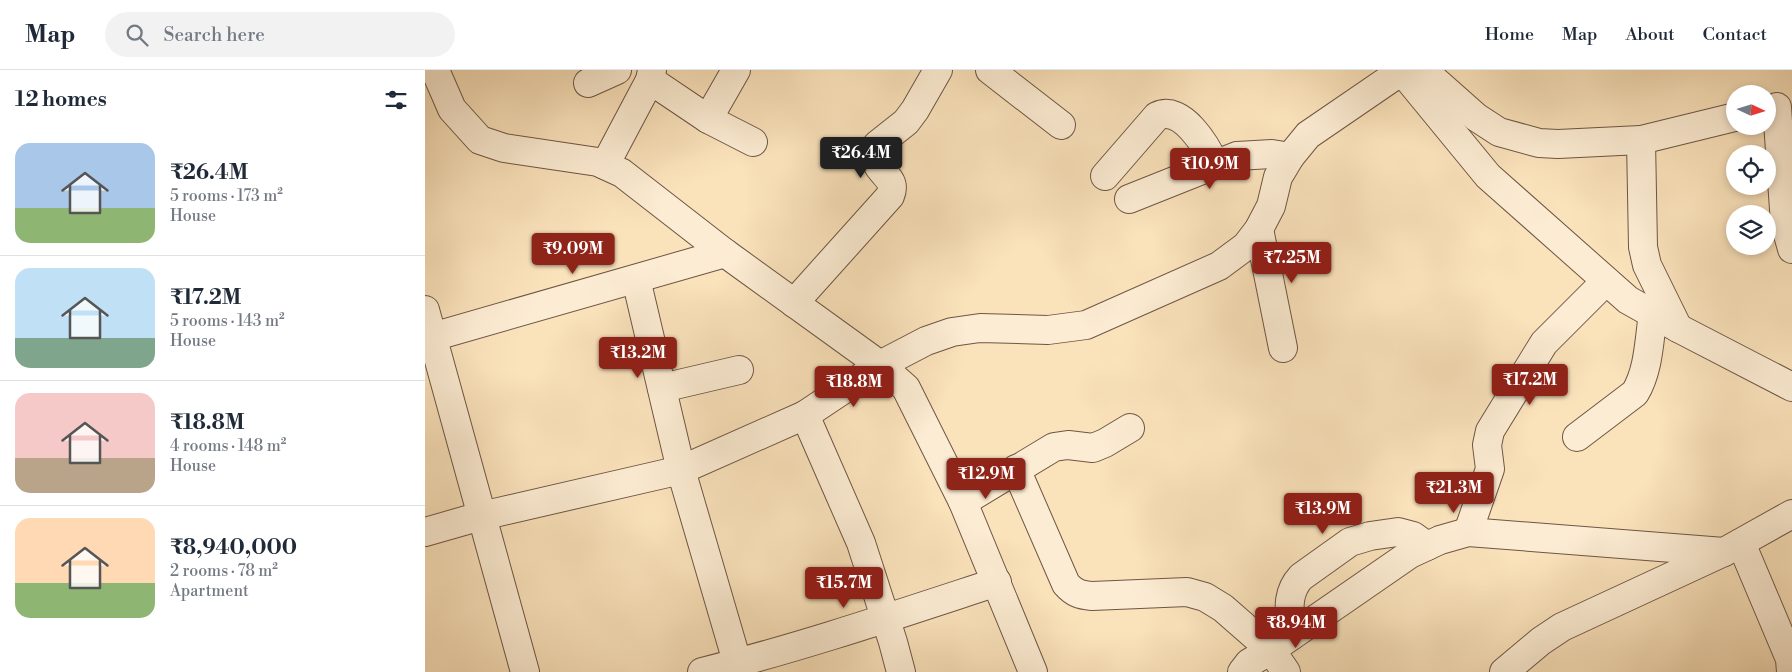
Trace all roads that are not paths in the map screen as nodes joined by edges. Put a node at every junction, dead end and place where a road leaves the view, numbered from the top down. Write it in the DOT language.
graph roads {
  1 [pos="435,70"];
  2 [pos="617,70"];
  3 [pos="736,70"];
  4 [pos="938,70"];
  5 [pos="990,70"];
  6 [pos="1407,70"];
  7 [pos="651,75"];
  8 [pos="588,82"];
  9 [pos="1779,106"];
  10 [pos="708,119"];
  11 [pos="1726,119"];
  12 [pos="1061,125"];
  13 [pos="1641,140"];
  14 [pos="753,142"];
  15 [pos="1290,157"];
  16 [pos="1215,165"];
  17 [pos="605,166"];
  18 [pos="1105,176"];
  19 [pos="1129,199"];
  20 [pos="1259,229"];
  21 [pos="1792,249"];
  22 [pos="725,253"];
  23 [pos="636,279"];
  24 [pos="1605,281"];
  25 [pos="795,303"];
  26 [pos="425,310"];
  27 [pos="1653,314"];
  28 [pos="1678,328"];
  29 [pos="428,338"];
  30 [pos="1283,348"];
  31 [pos="880,365"];
  32 [pos="739,370"];
  33 [pos="1792,387"];
  34 [pos="662,388"];
  35 [pos="805,415"];
  36 [pos="1131,428"];
  37 [pos="1577,437"];
  38 [pos="1016,469"];
  39 [pos="681,470"];
  40 [pos="963,502"];
  41 [pos="1792,514"];
  42 [pos="481,516"];
  43 [pos="425,532"];
  44 [pos="1468,532"];
  45 [pos="1427,546"];
  46 [pos="1733,547"];
  47 [pos="997,582"];
  48 [pos="886,618"];
  49 [pos="1281,643"];
  50 [pos="739,668"];
  51 [pos="525,672"];
  52 [pos="702,672"];
  53 [pos="901,672"];
  54 [pos="1033,672"];
  55 [pos="1242,672"];
  56 [pos="1286,672"];
  57 [pos="1504,672"];
  58 [pos="1791,672"];
  1 -- 17 [label="street"];
  2 -- 8 [label="street"];
  3 -- 10 [label="street"];
  4 -- 25 [label="street"];
  5 -- 12 [label="street"];
  6 -- 13 [label="street"];
  6 -- 15 [label="street"];
  6 -- 24 [label="street"];
  7 -- 10 [label="street"];
  7 -- 17 [label="street"];
  9 -- 21 [label="street"];
  10 -- 14 [label="street"];
  11 -- 13 [label="street"];
  13 -- 28 [label="street"];
  15 -- 16 [label="street"];
  15 -- 20 [label="street"];
  16 -- 18 [label="street"];
  16 -- 19 [label="street"];
  17 -- 22 [label="street"];
  20 -- 30 [label="street"];
  20 -- 31 [label="street"];
  22 -- 23 [label="street"];
  22 -- 25 [label="street"];
  23 -- 29 [label="street"];
  23 -- 34 [label="street"];
  24 -- 27 [label="street"];
  24 -- 44 [label="street"];
  25 -- 31 [label="street"];
  26 -- 29 [label="street"];
  27 -- 28 [label="street"];
  27 -- 37 [label="street"];
  28 -- 33 [label="street"];
  29 -- 42 [label="street"];
  31 -- 35 [label="street"];
  31 -- 40 [label="street"];
  32 -- 34 [label="street"];
  34 -- 39 [label="street"];
  35 -- 39 [label="street"];
  35 -- 48 [label="street"];
  36 -- 38 [label="street"];
  38 -- 40 [label="street"];
  38 -- 49 [label="street"];
  39 -- 42 [label="street"];
  39 -- 50 [label="street"];
  40 -- 47 [label="street"];
  41 -- 46 [label="street"];
  42 -- 43 [label="street"];
  42 -- 51 [label="street"];
  44 -- 45 [label="street"];
  44 -- 46 [label="street"];
  45 -- 49 [label="street"];
  45 -- 49 [label="street"];
  46 -- 57 [label="street"];
  46 -- 58 [label="street"];
  47 -- 48 [label="street"];
  47 -- 54 [label="street"];
  48 -- 50 [label="street"];
  48 -- 53 [label="street"];
  49 -- 55 [label="street"];
  49 -- 56 [label="street"];
  50 -- 52 [label="street"];
}
